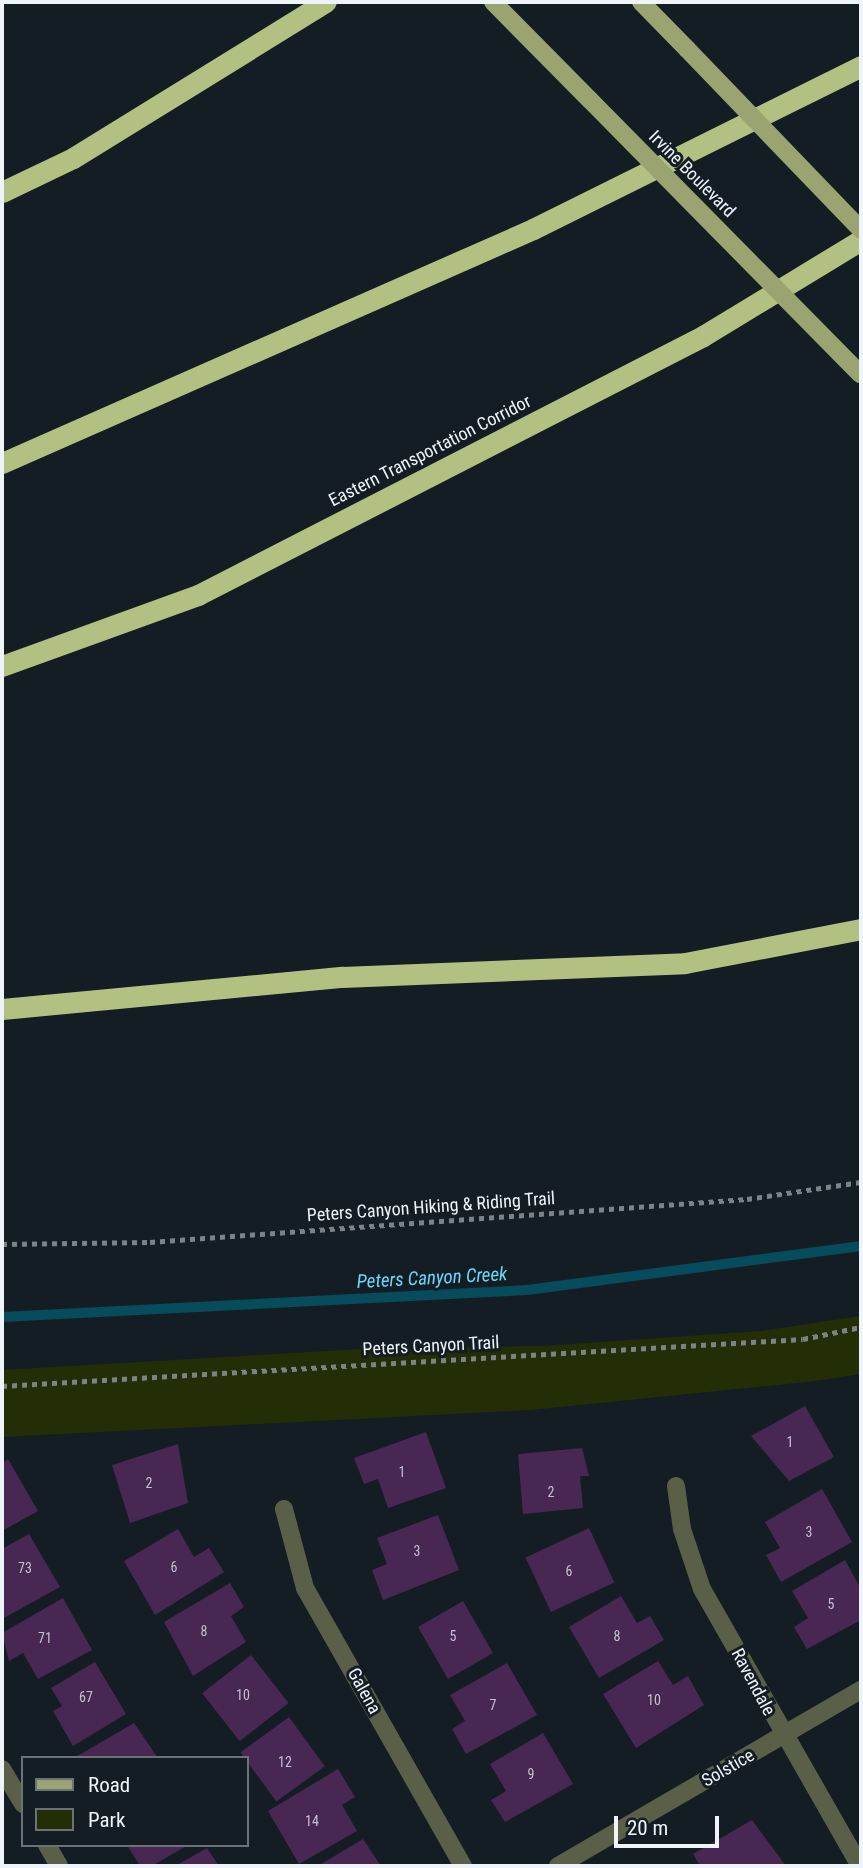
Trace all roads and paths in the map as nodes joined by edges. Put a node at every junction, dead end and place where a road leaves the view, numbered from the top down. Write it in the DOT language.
graph roads {
  1 [pos="326,2"];
  2 [pos="493,2"];
  3 [pos="641,2"];
  4 [pos="861,66"];
  5 [pos="2,192"];
  6 [pos="861,230"];
  7 [pos="861,240"];
  8 [pos="861,375"];
  9 [pos="2,463"];
  10 [pos="2,666"];
  11 [pos="861,929"];
  12 [pos="2,1009"];
  13 [pos="861,1182"];
  14 [pos="2,1244"];
  15 [pos="861,1327"];
  16 [pos="2,1385"];
  17 [pos="676,1486"];
  18 [pos="284,1509"];
  19 [pos="861,1690"];
  20 [pos="782,1736"];
  21 [pos="2,1769"];
  22 [pos="21,1801"];
  23 [pos="48,1847"];
  24 [pos="59,1866"];
  25 [pos="463,1866"];
  26 [pos="558,1866"];
  27 [pos="860,1866"];
  1 -- 5 [label="highway"];
  2 -- 8 [label="main road, Irvine Boulevard, bridge"];
  3 -- 6 [label="main road, bridge"];
  4 -- 9 [label="highway"];
  7 -- 10 [label="highway, Eastern Transportation Corridor"];
  11 -- 12 [label="highway"];
  13 -- 14 [label="path, Peters Canyon Hiking & Riding Trail"];
  15 -- 16 [label="path, Peters Canyon Trail"];
  17 -- 20 [label="street, Ravendale"];
  18 -- 25 [label="street, Galena"];
  19 -- 20 [label="street, Solstice"];
  20 -- 26 [label="street, Solstice"];
  20 -- 27 [label="street, Ravendale"];
  21 -- 22 [label="street"];
  23 -- 24 [label="street"];
}
